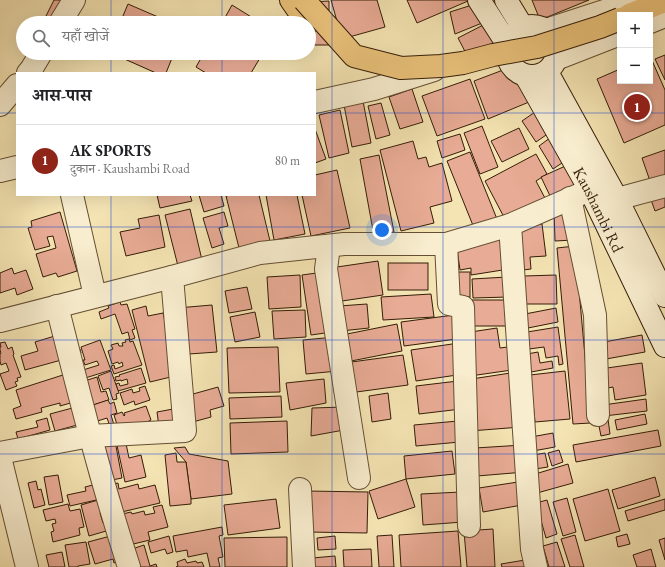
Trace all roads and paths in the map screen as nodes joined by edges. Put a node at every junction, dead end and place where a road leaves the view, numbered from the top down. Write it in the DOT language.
graph roads {
  1 [pos="74,0"];
  2 [pos="291,0"];
  3 [pos="304,0"];
  4 [pos="479,0"];
  5 [pos="506,0"];
  6 [pos="638,0"];
  7 [pos="665,1"];
  8 [pos="665,8"];
  9 [pos="637,12"];
  10 [pos="653,12"];
  11 [pos="64,16"];
  12 [pos="302,16"];
  13 [pos="665,16"];
  14 [pos="617,20"];
  15 [pos="653,21"];
  16 [pos="617,25"];
  17 [pos="523,28"];
  18 [pos="546,30"];
  19 [pos="316,31"];
  20 [pos="617,35"];
  21 [pos="508,46"];
  22 [pos="37,60"];
  23 [pos="543,69"];
  24 [pos="29,72"];
  25 [pos="16,86"];
  26 [pos="316,102"];
  27 [pos="0,105"];
  28 [pos="16,167"];
  29 [pos="0,170"];
  30 [pos="665,186"];
  31 [pos="590,190"];
  32 [pos="72,196"];
  33 [pos="570,198"];
  34 [pos="617,199"];
  35 [pos="510,225"];
  36 [pos="446,244"];
  37 [pos="329,246"];
  38 [pos="172,277"];
  39 [pos="95,296"];
  40 [pos="665,296"];
  41 [pos="56,306"];
  42 [pos="0,321"];
  43 [pos="665,346"];
  44 [pos="598,414"];
  45 [pos="90,436"];
  46 [pos="0,453"];
  47 [pos="0,457"];
  48 [pos="359,478"];
  49 [pos="300,489"];
  50 [pos="469,526"];
  51 [pos="27,567"];
  52 [pos="129,567"];
  53 [pos="304,567"];
  54 [pos="536,567"];
  1 -- 11 [label="street"];
  2 -- 12 [label="main road"];
  3 -- 14 [label="main road, bridge"];
  4 -- 21 [label="street"];
  5 -- 17 [label="street"];
  6 -- 18 [label="street"];
  7 -- 9 [label="main road"];
  8 -- 10 [label="main road"];
  13 -- 15 [label="street"];
  16 -- 19 [label="main road"];
  17 -- 18 [label="street"];
  17 -- 21 [label="street"];
  18 -- 23 [label="street"];
  20 -- 23 [label="street"];
  21 -- 23 [label="street"];
  21 -- 26 [label="street"];
  22 -- 24 [label="street"];
  23 -- 31 [label="street, Kaushambi Rd"];
  23 -- 34 [label="street"];
  25 -- 27 [label="street"];
  28 -- 29 [label="street"];
  30 -- 34 [label="street"];
  31 -- 33 [label="street"];
  31 -- 43 [label="street, Kaushambi Rd"];
  32 -- 39 [label="street"];
  33 -- 35 [label="street"];
  33 -- 44 [label="street"];
  34 -- 40 [label="street"];
  35 -- 36 [label="street"];
  35 -- 54 [label="street"];
  36 -- 37 [label="street"];
  36 -- 50 [label="street"];
  37 -- 38 [label="street"];
  37 -- 48 [label="street"];
  38 -- 39 [label="street"];
  38 -- 45 [label="street"];
  39 -- 41 [label="street"];
  41 -- 42 [label="street"];
  41 -- 45 [label="street"];
  45 -- 46 [label="street"];
  45 -- 52 [label="street"];
  47 -- 51 [label="street"];
  49 -- 53 [label="street"];
}
